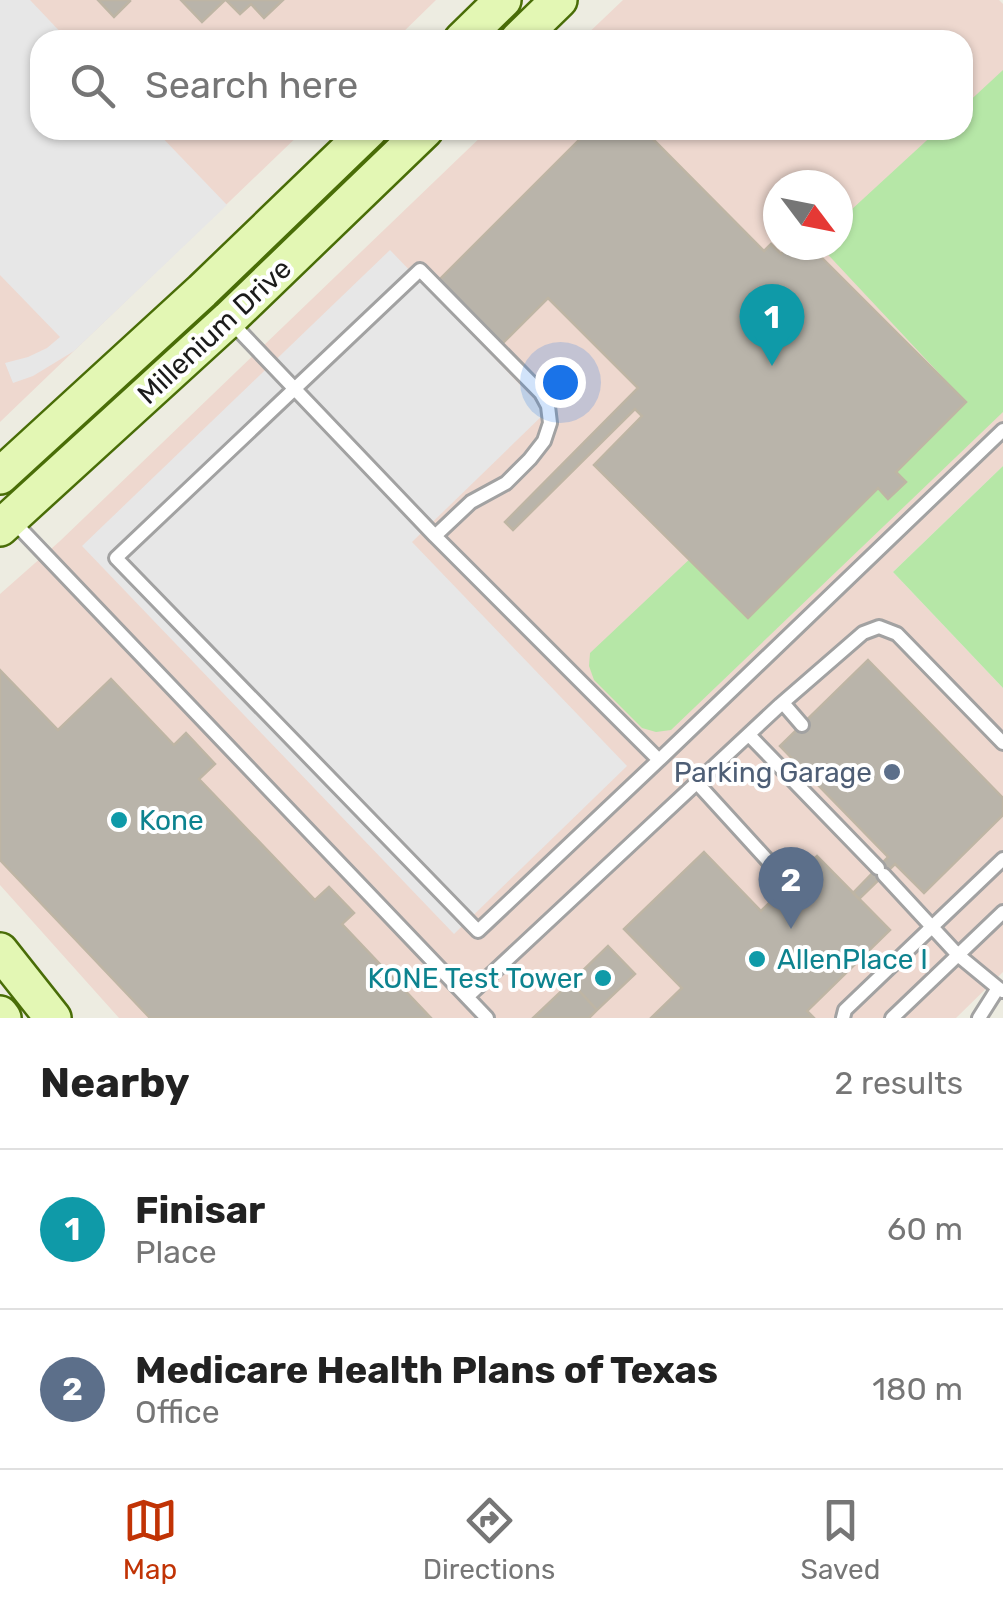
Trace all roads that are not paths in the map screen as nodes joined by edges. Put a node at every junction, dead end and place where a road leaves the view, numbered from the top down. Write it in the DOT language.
graph roads {
  1 [pos="504,0"];
  2 [pos="559,0"];
  3 [pos="472,30"];
  4 [pos="528,30"];
  5 [pos="359,140"];
  6 [pos="415,140"];
  7 [pos="202,291"];
  8 [pos="229,319"];
  9 [pos="294,388"];
  10 [pos="1003,430"];
  11 [pos="0,476"];
  12 [pos="4,518"];
  13 [pos="435,536"];
  14 [pos="784,703"];
  15 [pos="802,724"];
  16 [pos="750,736"];
  17 [pos="1003,744"];
  18 [pos="659,760"];
  19 [pos="698,784"];
  20 [pos="1003,859"];
  21 [pos="782,876"];
  22 [pos="1003,912"];
  23 [pos="932,927"];
  24 [pos="0,951"];
  25 [pos="958,956"];
  26 [pos="1000,990"];
  27 [pos="467,997"];
  28 [pos="53,1018"];
  29 [pos="487,1018"];
  30 [pos="842,1018"];
  31 [pos="892,1018"];
  32 [pos="980,1018"];
  1 -- 3 [label="street"];
  2 -- 4 [label="street"];
  5 -- 7 [label="street, Millenium Drive"];
  6 -- 8 [label="street, Millenium Drive"];
  7 -- 8 [label="street"];
  7 -- 11 [label="street, Millenium Drive"];
  8 -- 9 [label="lane"];
  8 -- 12 [label="street, Millenium Drive"];
  9 -- 13 [label="lane"];
  9 -- 13 [label="lane"];
  9 -- 18 [label="lane"];
  10 -- 18 [label="lane"];
  12 -- 27 [label="lane"];
  13 -- 18 [label="lane"];
  14 -- 15 [label="lane"];
  14 -- 16 [label="lane"];
  14 -- 17 [label="lane"];
  16 -- 19 [label="lane"];
  16 -- 23 [label="lane"];
  19 -- 21 [label="lane"];
  19 -- 27 [label="lane"];
  20 -- 23 [label="lane"];
  22 -- 25 [label="lane"];
  23 -- 25 [label="lane"];
  23 -- 30 [label="lane"];
  24 -- 28 [label="street"];
  25 -- 26 [label="lane"];
  25 -- 31 [label="lane"];
  26 -- 32 [label="lane"];
  27 -- 29 [label="lane"];
}
